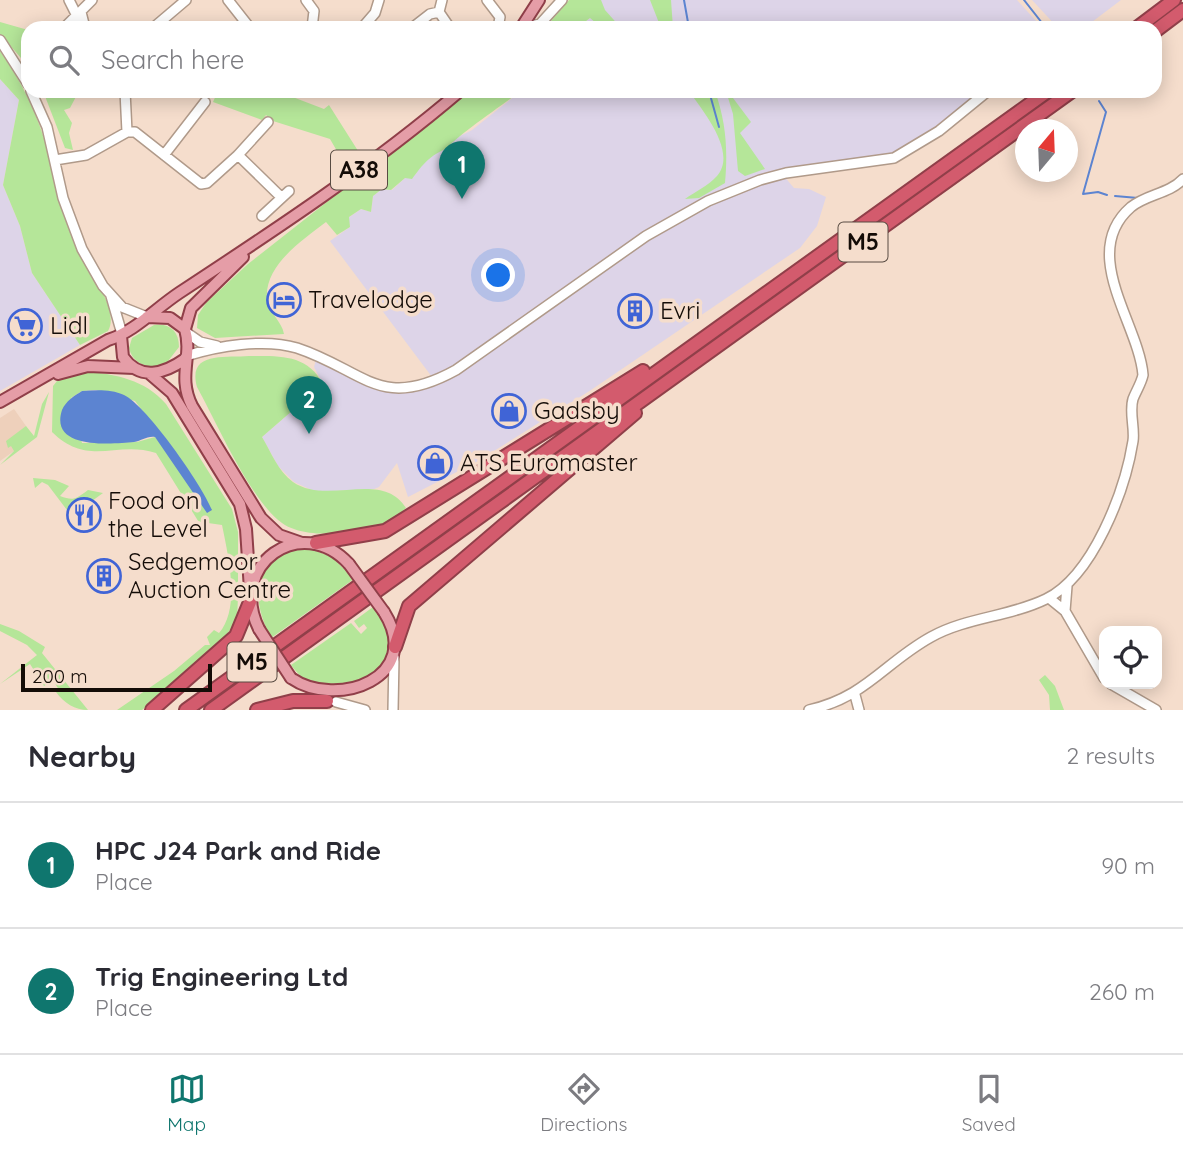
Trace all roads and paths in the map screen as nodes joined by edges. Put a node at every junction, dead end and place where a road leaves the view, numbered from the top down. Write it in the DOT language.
graph roads {
  1 [pos="69,0"];
  2 [pos="92,0"];
  3 [pos="186,0"];
  4 [pos="228,0"];
  5 [pos="306,0"];
  6 [pos="379,0"];
  7 [pos="442,0"];
  8 [pos="487,0"];
  9 [pos="539,0"];
  10 [pos="562,0"];
  11 [pos="1174,0"];
  12 [pos="1183,10"];
  13 [pos="439,12"];
  14 [pos="79,13"];
  15 [pos="71,21"];
  16 [pos="82,21"];
  17 [pos="161,21"];
  18 [pos="244,21"];
  19 [pos="313,21"];
  20 [pos="373,21"];
  21 [pos="421,21"];
  22 [pos="445,21"];
  23 [pos="499,21"];
  24 [pos="526,21"];
  25 [pos="542,21"];
  26 [pos="1146,21"];
  27 [pos="1162,26"];
  28 [pos="0,40"];
  29 [pos="21,67"];
  30 [pos="34,98"];
  31 [pos="125,98"];
  32 [pos="451,98"];
  33 [pos="979,98"];
  34 [pos="1038,98"];
  35 [pos="1062,98"];
  36 [pos="199,105"];
  37 [pos="268,122"];
  38 [pos="127,132"];
  39 [pos="164,155"];
  40 [pos="239,155"];
  41 [pos="55,160"];
  42 [pos="1183,179"];
  43 [pos="289,191"];
  44 [pos="281,197"];
  45 [pos="262,216"];
  46 [pos="254,246"];
  47 [pos="110,295"];
  48 [pos="146,317"];
  49 [pos="186,331"];
  50 [pos="122,335"];
  51 [pos="224,347"];
  52 [pos="682,352"];
  53 [pos="185,357"];
  54 [pos="134,368"];
  55 [pos="150,374"];
  56 [pos="655,392"];
  57 [pos="0,402"];
  58 [pos="0,409"];
  59 [pos="309,543"];
  60 [pos="1067,586"];
  61 [pos="250,596"];
  62 [pos="1049,598"];
  63 [pos="1065,611"];
  64 [pos="394,652"];
  65 [pos="1099,669"];
  66 [pos="1120,689"];
  67 [pos="855,695"];
  68 [pos="332,702"];
  69 [pos="152,710"];
  70 [pos="186,710"];
  71 [pos="211,710"];
  72 [pos="257,710"];
  73 [pos="365,710"];
  74 [pos="393,710"];
  75 [pos="809,710"];
  76 [pos="859,710"];
  77 [pos="1156,710"];
  1 -- 14 [label="street"];
  2 -- 14 [label="street"];
  3 -- 17 [label="street"];
  4 -- 18 [label="street"];
  5 -- 19 [label="street"];
  6 -- 20 [label="street"];
  7 -- 13 [label="street"];
  8 -- 23 [label="street"];
  9 -- 24 [label="main road"];
  10 -- 25 [label="street"];
  11 -- 26 [label="highway"];
  12 -- 27 [label="highway"];
  13 -- 21 [label="street"];
  13 -- 22 [label="street"];
  14 -- 15 [label="street"];
  14 -- 16 [label="street"];
  28 -- 29 [label="street"];
  30 -- 41 [label="street"];
  31 -- 38 [label="street"];
  32 -- 46 [label="main road, A38"];
  33 -- 51 [label="street"];
  34 -- 52 [label="highway, M5"];
  35 -- 56 [label="highway, M5"];
  36 -- 39 [label="street"];
  37 -- 40 [label="street"];
  38 -- 39 [label="street"];
  38 -- 41 [label="street"];
  39 -- 40 [label="street"];
  40 -- 44 [label="street"];
  41 -- 47 [label="street"];
  42 -- 60 [label="street"];
  43 -- 44 [label="street"];
  44 -- 45 [label="street"];
  46 -- 48 [label="main road, A38"];
  46 -- 49 [label="main road, A38"];
  47 -- 48 [label="street"];
  47 -- 50 [label="street"];
  48 -- 49 [label="main road"];
  48 -- 50 [label="main road, A38"];
  49 -- 51 [label="street"];
  49 -- 53 [label="main road, A38"];
  50 -- 54 [label="main road"];
  50 -- 57 [label="main road, A38"];
  51 -- 53 [label="street"];
  52 -- 59 [label="highway, M5"];
  52 -- 70 [label="highway, M5"];
  53 -- 55 [label="main road"];
  53 -- 59 [label="main road, A38"];
  54 -- 55 [label="main road"];
  54 -- 58 [label="main road"];
  55 -- 61 [label="main road"];
  56 -- 64 [label="highway, M5"];
  56 -- 71 [label="highway, M5"];
  59 -- 61 [label="main road"];
  59 -- 64 [label="main road, bridge"];
  60 -- 62 [label="street"];
  60 -- 63 [label="street"];
  61 -- 68 [label="main road, bridge"];
  61 -- 69 [label="highway, M5"];
  62 -- 63 [label="street"];
  62 -- 67 [label="street"];
  63 -- 65 [label="street"];
  64 -- 68 [label="main road"];
  64 -- 74 [label="street"];
  66 -- 77 [label="street"];
  67 -- 75 [label="street"];
  67 -- 76 [label="street"];
  68 -- 72 [label="highway, M5"];
  68 -- 73 [label="street"];
}
